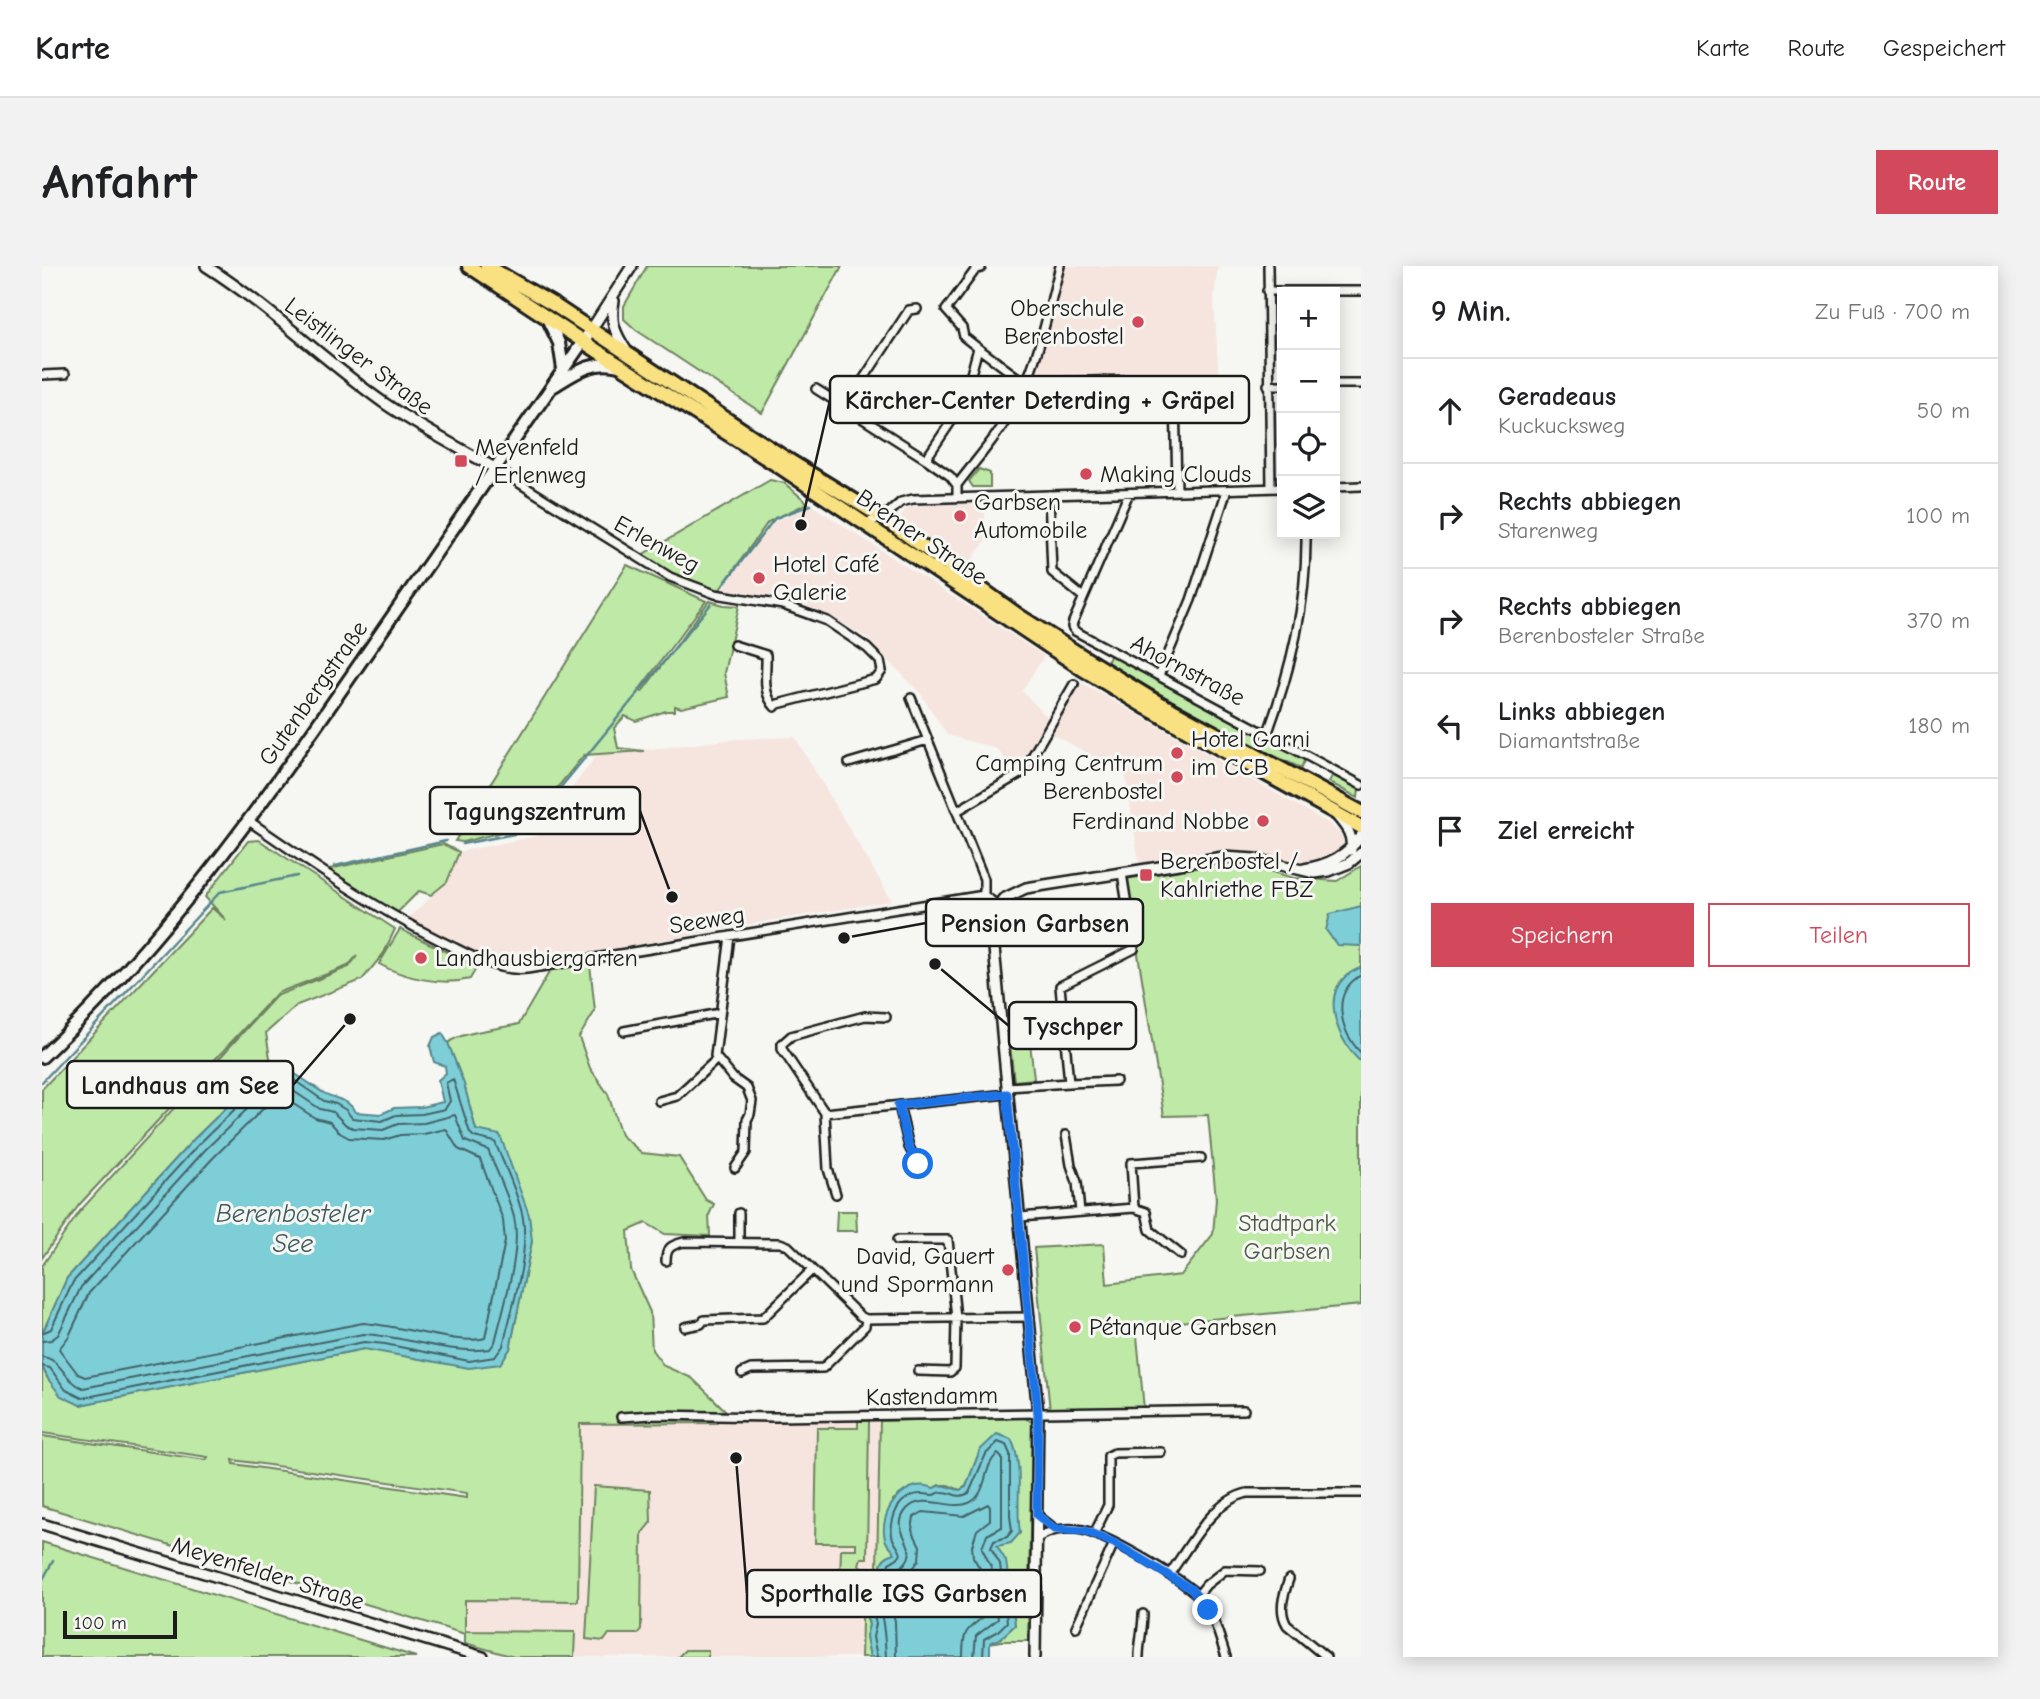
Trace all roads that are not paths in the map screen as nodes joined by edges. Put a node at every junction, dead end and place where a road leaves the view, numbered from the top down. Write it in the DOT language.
graph roads {
  1 [pos="206,266"];
  2 [pos="469,266"];
  3 [pos="487,266"];
  4 [pos="632,266"];
  5 [pos="1060,266"];
  6 [pos="1268,266"];
  7 [pos="981,268"];
  8 [pos="1267,291"];
  9 [pos="1361,291"];
  10 [pos="614,296"];
  11 [pos="917,309"];
  12 [pos="547,318"];
  13 [pos="587,336"];
  14 [pos="978,348"];
  15 [pos="629,354"];
  16 [pos="623,367"];
  17 [pos="563,369"];
  18 [pos="42,374"];
  19 [pos="65,374"];
  20 [pos="1026,383"];
  21 [pos="1340,384"];
  22 [pos="1361,384"];
  23 [pos="1268,385"];
  24 [pos="1277,385"];
  25 [pos="551,387"];
  26 [pos="816,389"];
  27 [pos="845,407"];
  28 [pos="926,459"];
  29 [pos="495,468"];
  30 [pos="957,485"];
  31 [pos="1361,486"];
  32 [pos="1177,487"];
  33 [pos="1340,487"];
  34 [pos="1271,488"];
  35 [pos="1277,488"];
  36 [pos="1227,490"];
  37 [pos="1129,493"];
  38 [pos="1049,495"];
  39 [pos="957,497"];
  40 [pos="883,518"];
  41 [pos="863,523"];
  42 [pos="1306,539"];
  43 [pos="1083,597"];
  44 [pos="734,645"];
  45 [pos="1159,676"];
  46 [pos="1074,684"];
  47 [pos="911,698"];
  48 [pos="1267,735"];
  49 [pos="928,740"];
  50 [pos="849,763"];
  51 [pos="1361,785"];
  52 [pos="957,811"];
  53 [pos="1361,812"];
  54 [pos="1334,813"];
  55 [pos="249,821"];
  56 [pos="1361,827"];
  57 [pos="1361,836"];
  58 [pos="1350,850"];
  59 [pos="1361,853"];
  60 [pos="1300,869"];
  61 [pos="1122,873"];
  62 [pos="984,895"];
  63 [pos="997,905"];
  64 [pos="730,936"];
  65 [pos="720,1013"];
  66 [pos="886,1017"];
  67 [pos="624,1031"];
  68 [pos="42,1057"];
  69 [pos="717,1059"];
  70 [pos="1116,1081"];
  71 [pos="1069,1083"];
  72 [pos="1007,1091"];
  73 [pos="659,1101"];
  74 [pos="898,1105"];
  75 [pos="825,1113"];
  76 [pos="1066,1135"];
  77 [pos="1201,1158"];
  78 [pos="918,1164"];
  79 [pos="735,1168"];
  80 [pos="836,1194"];
  81 [pos="1134,1208"];
  82 [pos="1080,1212"];
  83 [pos="739,1213"];
  84 [pos="1020,1217"];
  85 [pos="897,1240"];
  86 [pos="739,1242"];
  87 [pos="1181,1255"];
  88 [pos="666,1261"];
  89 [pos="812,1270"];
  90 [pos="1030,1317"];
  91 [pos="956,1318"];
  92 [pos="866,1319"];
  93 [pos="684,1327"];
  94 [pos="918,1371"];
  95 [pos="742,1373"];
  96 [pos="1244,1410"];
  97 [pos="1038,1414"];
  98 [pos="621,1417"];
  99 [pos="1161,1452"];
  100 [pos="1361,1493"];
  101 [pos="1037,1515"];
  102 [pos="42,1524"];
  103 [pos="1055,1529"];
  104 [pos="1094,1534"];
  105 [pos="1036,1539"];
  106 [pos="1114,1543"];
  107 [pos="1260,1571"];
  108 [pos="1168,1575"];
  109 [pos="1289,1579"];
  110 [pos="1198,1595"];
  111 [pos="1143,1614"];
  112 [pos="1076,1627"];
  113 [pos="483,1657"];
  114 [pos="1035,1657"];
  115 [pos="1139,1657"];
  116 [pos="1226,1657"];
  117 [pos="1326,1657"];
  1 -- 29 [label="street, Leistlinger Straße"];
  2 -- 12 [label="main road, Bremer Straße"];
  3 -- 13 [label="main road, Bremer Straße"];
  4 -- 10 [label="street"];
  5 -- 20 [label="street"];
  6 -- 8 [label="street"];
  7 -- 14 [label="street"];
  8 -- 9 [label="street"];
  8 -- 23 [label="street"];
  10 -- 13 [label="street"];
  10 -- 15 [label="street"];
  11 -- 27 [label="street"];
  12 -- 13 [label="main road, Bremer Straße"];
  12 -- 17 [label="main road"];
  13 -- 15 [label="main road, Bremer Straße"];
  13 -- 16 [label="main road, Bremer Straße"];
  13 -- 17 [label="main road, Gutenbergstraße"];
  14 -- 20 [label="street"];
  14 -- 28 [label="street"];
  15 -- 40 [label="main road, Bremer Straße"];
  16 -- 25 [label="main road"];
  16 -- 41 [label="main road, Bremer Straße"];
  17 -- 25 [label="main road, Gutenbergstraße"];
  18 -- 19 [label="street"];
  20 -- 30 [label="street"];
  20 -- 32 [label="street"];
  21 -- 22 [label="street"];
  23 -- 24 [label="street"];
  23 -- 34 [label="street"];
  25 -- 29 [label="main road, Gutenbergstraße"];
  26 -- 27 [label="street"];
  27 -- 28 [label="street"];
  28 -- 30 [label="street"];
  29 -- 44 [label="street, Erlenweg"];
  29 -- 55 [label="main road, Gutenbergstraße"];
  30 -- 39 [label="street"];
  31 -- 33 [label="street"];
  32 -- 36 [label="street"];
  32 -- 37 [label="street"];
  34 -- 35 [label="street"];
  34 -- 36 [label="street"];
  36 -- 45 [label="street"];
  37 -- 38 [label="street"];
  37 -- 43 [label="street"];
  38 -- 39 [label="street"];
  38 -- 43 [label="street"];
  39 -- 40 [label="street"];
  40 -- 41 [label="street"];
  40 -- 53 [label="main road, Bremer Straße"];
  41 -- 54 [label="main road, Bremer Straße"];
  42 -- 48 [label="street"];
  43 -- 45 [label="street, Ahornstraße"];
  45 -- 48 [label="street, Ahornstraße"];
  46 -- 52 [label="street"];
  47 -- 49 [label="street"];
  48 -- 51 [label="street, Ahornstraße"];
  49 -- 50 [label="street"];
  49 -- 52 [label="street"];
  52 -- 62 [label="street"];
  54 -- 56 [label="main road, Bremer Straße"];
  54 -- 58 [label="street"];
  55 -- 64 [label="street, Seeweg"];
  55 -- 68 [label="main road, Gutenbergstraße"];
  57 -- 58 [label="street"];
  58 -- 60 [label="street"];
  59 -- 60 [label="street"];
  60 -- 61 [label="street"];
  61 -- 63 [label="street"];
  61 -- 71 [label="street"];
  62 -- 63 [label="street"];
  62 -- 64 [label="street, Seeweg"];
  63 -- 72 [label="street"];
  64 -- 65 [label="street"];
  65 -- 67 [label="street"];
  65 -- 69 [label="street"];
  66 -- 75 [label="street"];
  69 -- 73 [label="street"];
  69 -- 79 [label="street"];
  70 -- 71 [label="street"];
  71 -- 72 [label="street"];
  72 -- 74 [label="street"];
  72 -- 84 [label="street"];
  74 -- 75 [label="street"];
  74 -- 78 [label="street"];
  75 -- 80 [label="street"];
  76 -- 82 [label="street"];
  77 -- 81 [label="street"];
  81 -- 82 [label="street"];
  81 -- 87 [label="street"];
  82 -- 84 [label="street"];
  83 -- 86 [label="street"];
  84 -- 90 [label="street"];
  85 -- 91 [label="street"];
  86 -- 88 [label="street"];
  86 -- 89 [label="street"];
  89 -- 92 [label="street"];
  89 -- 93 [label="street"];
  90 -- 91 [label="street"];
  90 -- 97 [label="street"];
  91 -- 92 [label="street"];
  91 -- 94 [label="street"];
  92 -- 95 [label="street"];
  96 -- 97 [label="street, Kastendamm"];
  97 -- 98 [label="street, Kastendamm"];
  97 -- 101 [label="street"];
  99 -- 104 [label="street"];
  100 -- 108 [label="street"];
  101 -- 103 [label="street"];
  101 -- 105 [label="street"];
  102 -- 113 [label="street, Meyenfelder Straße"];
  103 -- 104 [label="street"];
  103 -- 105 [label="street"];
  104 -- 106 [label="street"];
  105 -- 114 [label="street"];
  106 -- 108 [label="street"];
  106 -- 112 [label="street"];
  107 -- 110 [label="street"];
  108 -- 110 [label="street"];
  109 -- 117 [label="street"];
  110 -- 116 [label="street"];
  111 -- 115 [label="street"];
}
